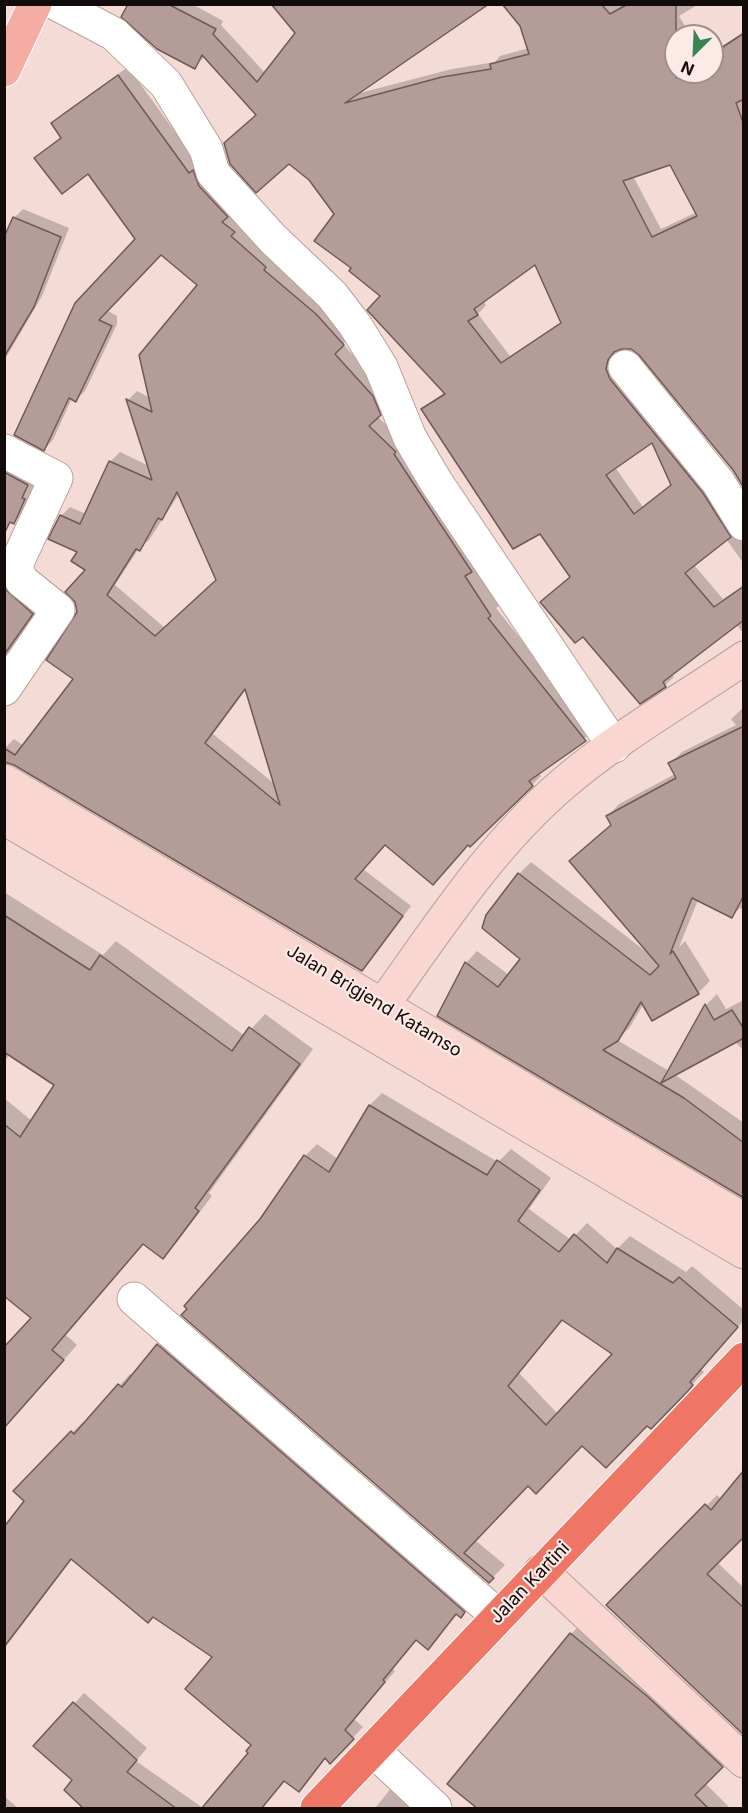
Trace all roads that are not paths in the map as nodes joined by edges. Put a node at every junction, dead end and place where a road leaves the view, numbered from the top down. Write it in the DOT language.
graph roads {
  1 [pos="57,4"];
  2 [pos="22,15"];
  3 [pos="4,70"];
  4 [pos="625,367"];
  5 [pos="4,452"];
  6 [pos="744,524"];
  7 [pos="744,658"];
  8 [pos="4,689"];
  9 [pos="614,746"];
  10 [pos="4,781"];
  11 [pos="4,818"];
  12 [pos="373,1018"];
  13 [pos="595,1149"];
  14 [pos="744,1220"];
  15 [pos="744,1252"];
  16 [pos="134,1299"];
  17 [pos="744,1359"];
  18 [pos="541,1571"];
  19 [pos="498,1616"];
  20 [pos="373,1750"];
  21 [pos="744,1761"];
  22 [pos="317,1809"];
  23 [pos="435,1809"];
  1 -- 9 [label="street"];
  2 -- 3 [label="main road"];
  4 -- 6 [label="street"];
  5 -- 8 [label="street"];
  7 -- 9 [label="street"];
  9 -- 12 [label="street"];
  10 -- 12 [label="street, Jalan Brigjend Katamso"];
  11 -- 12 [label="street, Jalan Brigjend Katamso"];
  12 -- 13 [label="street, Jalan Brigjend Katamso"];
  13 -- 14 [label="street, Jalan Brigjend Katamso"];
  13 -- 15 [label="street, Jalan Brigjend Katamso"];
  16 -- 19 [label="street"];
  17 -- 18 [label="highway, Jalan Kartini"];
  18 -- 19 [label="highway, Jalan Kartini"];
  18 -- 21 [label="street"];
  19 -- 20 [label="highway, Jalan Kartini"];
  20 -- 22 [label="highway, Jalan Kartini"];
  20 -- 23 [label="street"];
}
